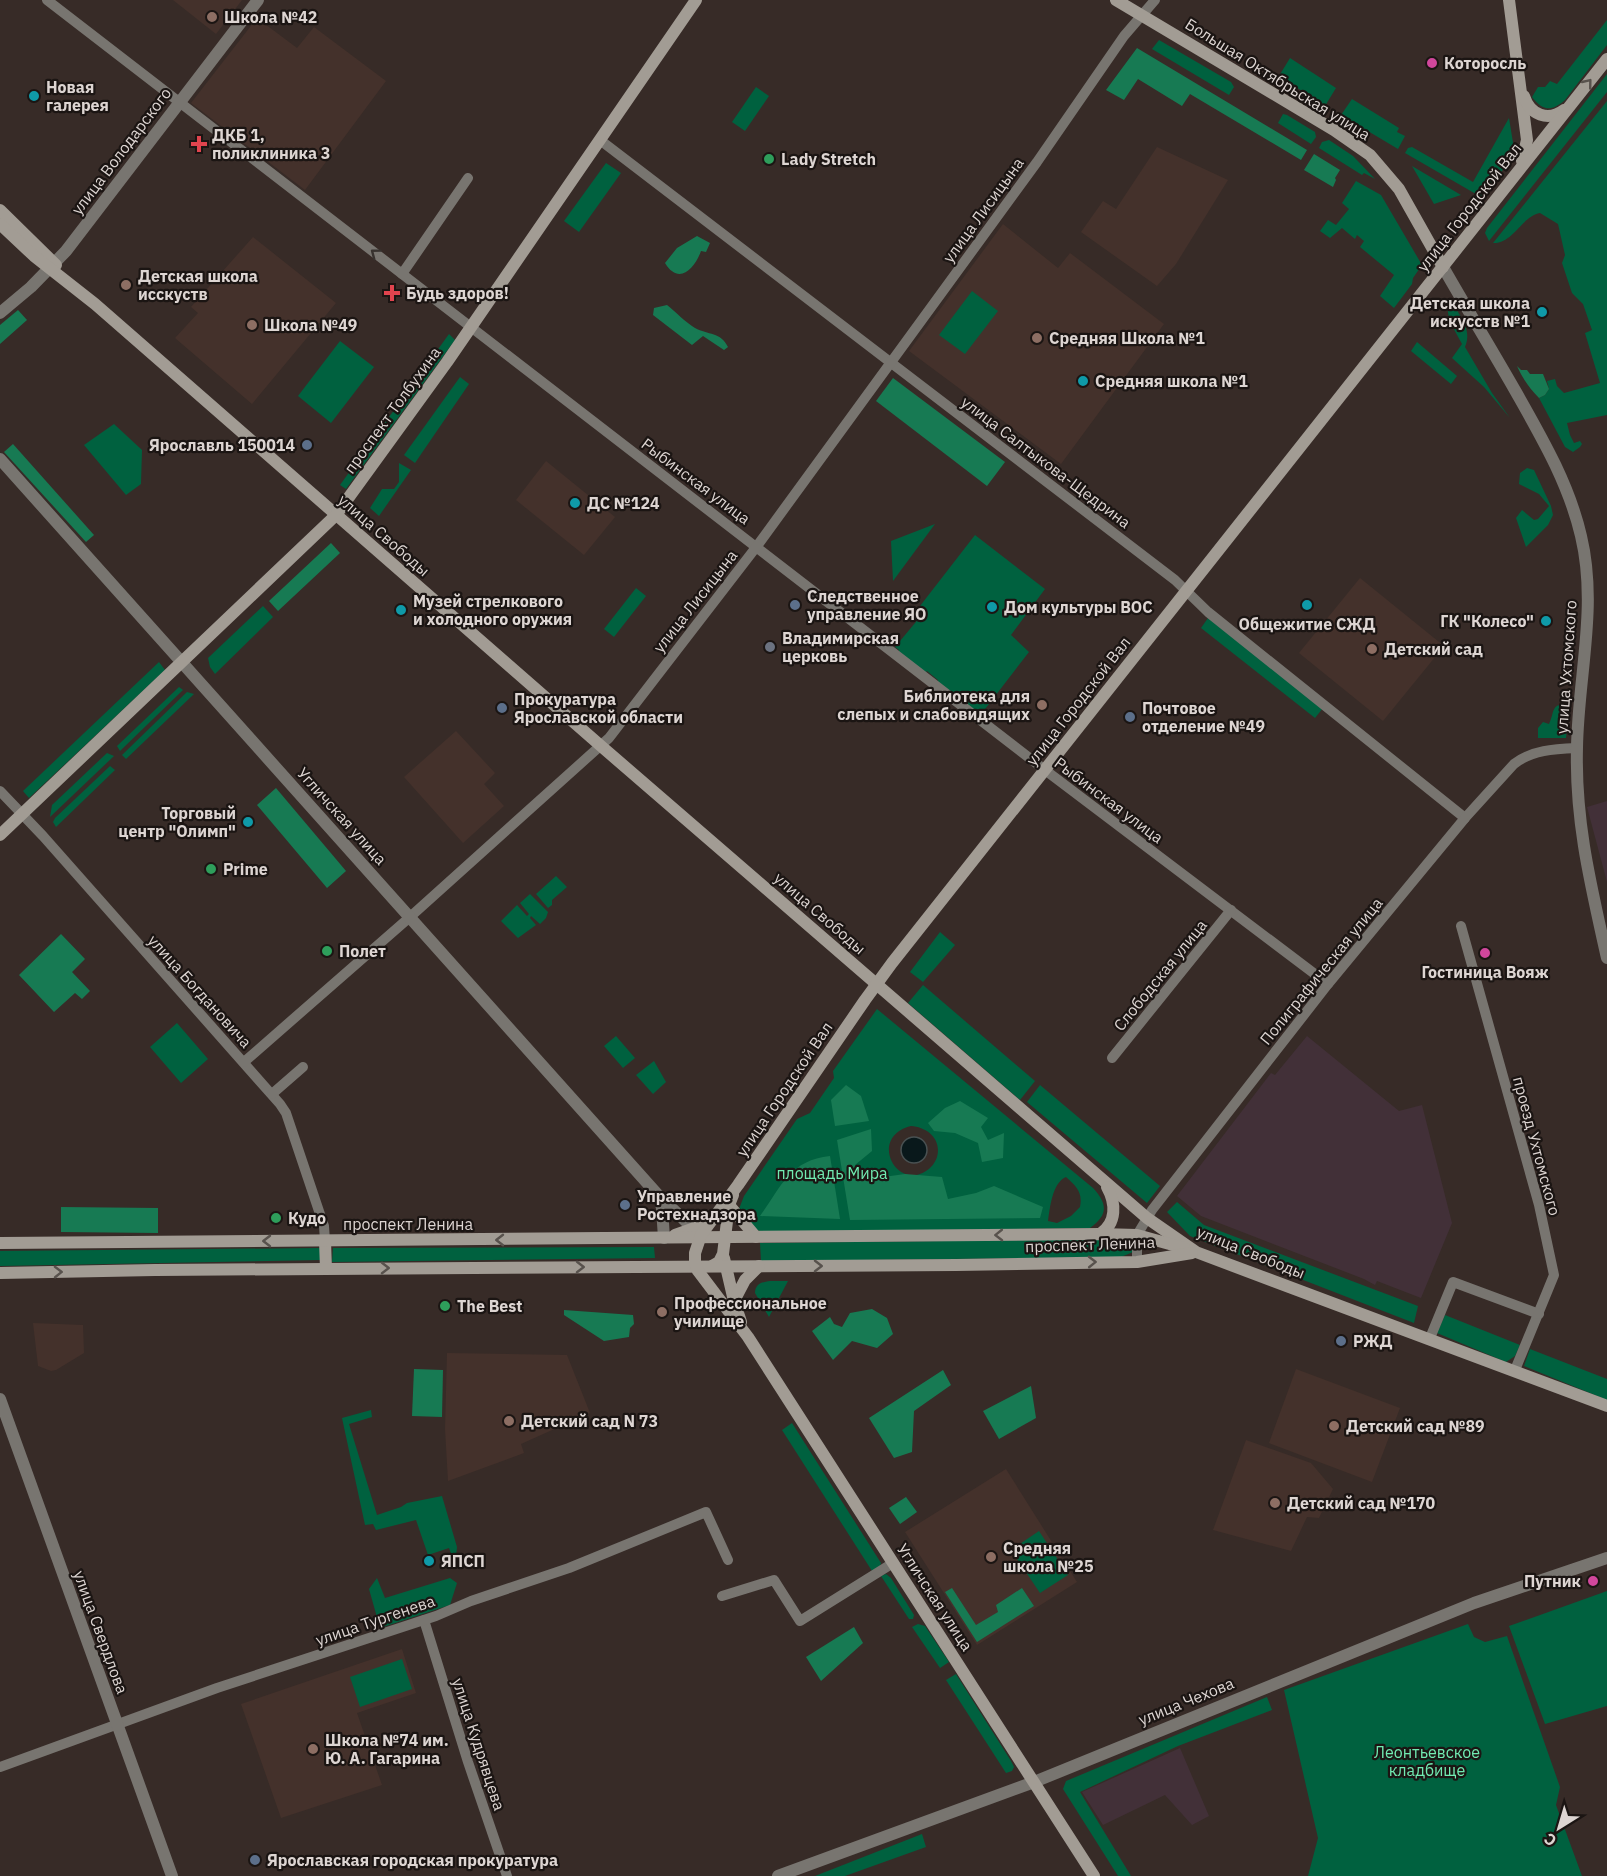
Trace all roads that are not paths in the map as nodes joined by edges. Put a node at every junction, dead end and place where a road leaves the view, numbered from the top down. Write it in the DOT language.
graph roads {
  1 [pos="47,0"];
  2 [pos="258,0"];
  3 [pos="696,0"];
  4 [pos="1116,0"];
  5 [pos="1155,0"];
  6 [pos="1509,0"];
  7 [pos="1142,16"];
  8 [pos="1607,60"];
  9 [pos="1521,86"];
  10 [pos="179,103"];
  11 [pos="1570,106"];
  12 [pos="600,140"];
  13 [pos="1516,173"];
  14 [pos="468,178"];
  15 [pos="0,210"];
  16 [pos="0,224"];
  17 [pos="52,266"];
  18 [pos="1443,267"];
  19 [pos="402,274"];
  20 [pos="0,313"];
  21 [pos="471,327"];
  22 [pos="891,363"];
  23 [pos="0,459"];
  24 [pos="336,515"];
  25 [pos="757,546"];
  26 [pos="1186,591"];
  27 [pos="181,661"];
  28 [pos="601,746"];
  29 [pos="1577,748"];
  30 [pos="1045,770"];
  31 [pos="0,791"];
  32 [pos="21,814"];
  33 [pos="1465,818"];
  34 [pos="0,835"];
  35 [pos="1231,910"];
  36 [pos="410,917"];
  37 [pos="1461,926"];
  38 [pos="1607,958"];
  39 [pos="876,984"];
  40 [pos="1328,984"];
  41 [pos="1112,1058"];
  42 [pos="243,1062"];
  43 [pos="303,1067"];
  44 [pos="272,1094"];
  45 [pos="1099,1176"];
  46 [pos="658,1195"];
  47 [pos="724,1208"];
  48 [pos="1147,1218"];
  49 [pos="1100,1234"];
  50 [pos="1137,1234"];
  51 [pos="756,1237"];
  52 [pos="664,1238"];
  53 [pos="325,1241"];
  54 [pos="0,1243"];
  55 [pos="708,1249"];
  56 [pos="1196,1252"];
  57 [pos="1137,1262"];
  58 [pos="759,1266"];
  59 [pos="326,1269"];
  60 [pos="0,1273"];
  61 [pos="734,1301"];
  62 [pos="1539,1314"];
  63 [pos="748,1337"];
  64 [pos="1430,1338"];
  65 [pos="1515,1370"];
  66 [pos="0,1399"];
  67 [pos="1607,1406"];
  68 [pos="1607,1558"];
  69 [pos="728,1560"];
  70 [pos="893,1563"];
  71 [pos="722,1596"];
  72 [pos="424,1620"];
  73 [pos="116,1724"];
  74 [pos="0,1767"];
  75 [pos="1034,1782"];
  76 [pos="171,1876"];
  77 [pos="507,1876"];
  78 [pos="778,1876"];
  79 [pos="1094,1876"];
  1 -- 10 [label="street, Рыбинская улица"];
  2 -- 10 [label="street, улица Володарского"];
  3 -- 12 [label="main road, проспект Толбухина"];
  4 -- 7 [label="main road, Большая Октябрьская улица"];
  5 -- 7 [label="street, улица Лисицына"];
  6 -- 9 [label="main road"];
  7 -- 18 [label="main road, Большая Октябрьская улица"];
  7 -- 22 [label="street, улица Лисицына"];
  11 -- 8 [label="main road, улица Городской Вал, one-way"];
  9 -- 11 [label="main road"];
  9 -- 13 [label="main road"];
  10 -- 17 [label="street, улица Володарского"];
  19 -- 10 [label="street, Рыбинская улица, one-way"];
  11 -- 13 [label="main road, улица Городской Вал"];
  12 -- 21 [label="main road, проспект Толбухина"];
  12 -- 22 [label="street, улица Салтыкова-Щедрина"];
  13 -- 18 [label="main road, улица Городской Вал"];
  14 -- 19 [label="street"];
  15 -- 17 [label="main road, улица Свободы"];
  16 -- 17 [label="main road, улица Свободы"];
  17 -- 20 [label="street, улица Володарского"];
  17 -- 24 [label="main road, улица Свободы"];
  18 -- 26 [label="main road, улица Городской Вал"];
  18 -- 29 [label="street, улица Ухтомского"];
  19 -- 21 [label="street, Рыбинская улица"];
  21 -- 24 [label="main road, проспект Толбухина"];
  21 -- 25 [label="street, Рыбинская улица"];
  22 -- 25 [label="street, улица Лисицына"];
  22 -- 26 [label="street, улица Салтыкова-Щедрина"];
  23 -- 27 [label="street, Угличская улица"];
  24 -- 27 [label="main road, проспект Толбухина"];
  24 -- 28 [label="main road, улица Свободы"];
  25 -- 28 [label="street, улица Лисицына"];
  25 -- 30 [label="street, Рыбинская улица"];
  26 -- 30 [label="main road, улица Городской Вал"];
  26 -- 33 [label="street, улица Салтыкова-Щедрина"];
  27 -- 32 [label="main road, проспект Толбухина"];
  27 -- 36 [label="street, Угличская улица"];
  28 -- 36 [label="street, улица Лисицына"];
  28 -- 39 [label="main road, улица Свободы"];
  29 -- 33 [label="street, Полиграфическая улица"];
  29 -- 38 [label="street, улица Ухтомского"];
  30 -- 35 [label="street, Рыбинская улица"];
  30 -- 39 [label="main road, улица Городской Вал"];
  31 -- 32 [label="street, улица Богдановича"];
  32 -- 34 [label="main road, проспект Толбухина"];
  32 -- 42 [label="street, улица Богдановича"];
  33 -- 40 [label="street, Полиграфическая улица"];
  35 -- 40 [label="street, Рыбинская улица"];
  35 -- 41 [label="street, Слободская улица"];
  36 -- 42 [label="street, улица Лисицына"];
  36 -- 46 [label="street, Угличская улица"];
  37 -- 62 [label="street, проезд Ухтомского"];
  39 -- 45 [label="main road, улица Свободы"];
  39 -- 47 [label="main road, улица Городской Вал"];
  40 -- 48 [label="street, Полиграфическая улица"];
  42 -- 44 [label="street, улица Богдановича"];
  43 -- 44 [label="street"];
  44 -- 53 [label="street, улица Богдановича"];
  45 -- 48 [label="main road, улица Свободы"];
  45 -- 49 [label="main road"];
  46 -- 52 [label="street"];
  46 -- 55 [label="street, Угличская улица"];
  47 -- 51 [label="main road"];
  47 -- 55 [label="main road, улица Городской Вал"];
  47 -- 55 [label="main road, улица Городской Вал"];
  48 -- 50 [label="street, Полиграфическая улица"];
  48 -- 56 [label="main road, улица Свободы"];
  49 -- 50 [label="main road, проспект Ленина"];
  49 -- 51 [label="main road, проспект Ленина, one-way"];
  50 -- 56 [label="main road, проспект Ленина"];
  50 -- 57 [label="street"];
  51 -- 55 [label="main road, проспект Ленина"];
  52 -- 53 [label="main road, проспект Ленина, one-way"];
  52 -- 55 [label="main road, проспект Ленина"];
  53 -- 54 [label="main road, проспект Ленина, one-way"];
  53 -- 59 [label="main road"];
  55 -- 58 [label="main road, проспект Ленина"];
  59 -- 55 [label="main road, проспект Ленина, one-way"];
  55 -- 61 [label="main road, Угличская улица"];
  55 -- 63 [label="main road, Угличская улица"];
  56 -- 57 [label="main road, проспект Ленина"];
  56 -- 64 [label="main road, улица Свободы"];
  58 -- 57 [label="main road, проспект Ленина, one-way"];
  58 -- 61 [label="main road"];
  60 -- 59 [label="main road, проспект Ленина, one-way"];
  61 -- 63 [label="main road, Угличская улица"];
  62 -- 64 [label="street"];
  62 -- 65 [label="street, проезд Ухтомского"];
  63 -- 70 [label="main road, Угличская улица"];
  64 -- 65 [label="main road, улица Свободы"];
  65 -- 67 [label="main road, улица Свободы"];
  66 -- 73 [label="street, улица Свердлова"];
  68 -- 75 [label="street, улица Чехова"];
  69 -- 72 [label="street, улица Тургенева"];
  70 -- 71 [label="street"];
  70 -- 75 [label="main road, Угличская улица"];
  72 -- 73 [label="street, улица Тургенева"];
  72 -- 77 [label="street, улица Кудрявцева"];
  73 -- 74 [label="street, улица Тургенева"];
  73 -- 76 [label="street, улица Свердлова"];
  75 -- 78 [label="street, улица Чехова"];
  75 -- 79 [label="main road, Угличская улица"];
}
